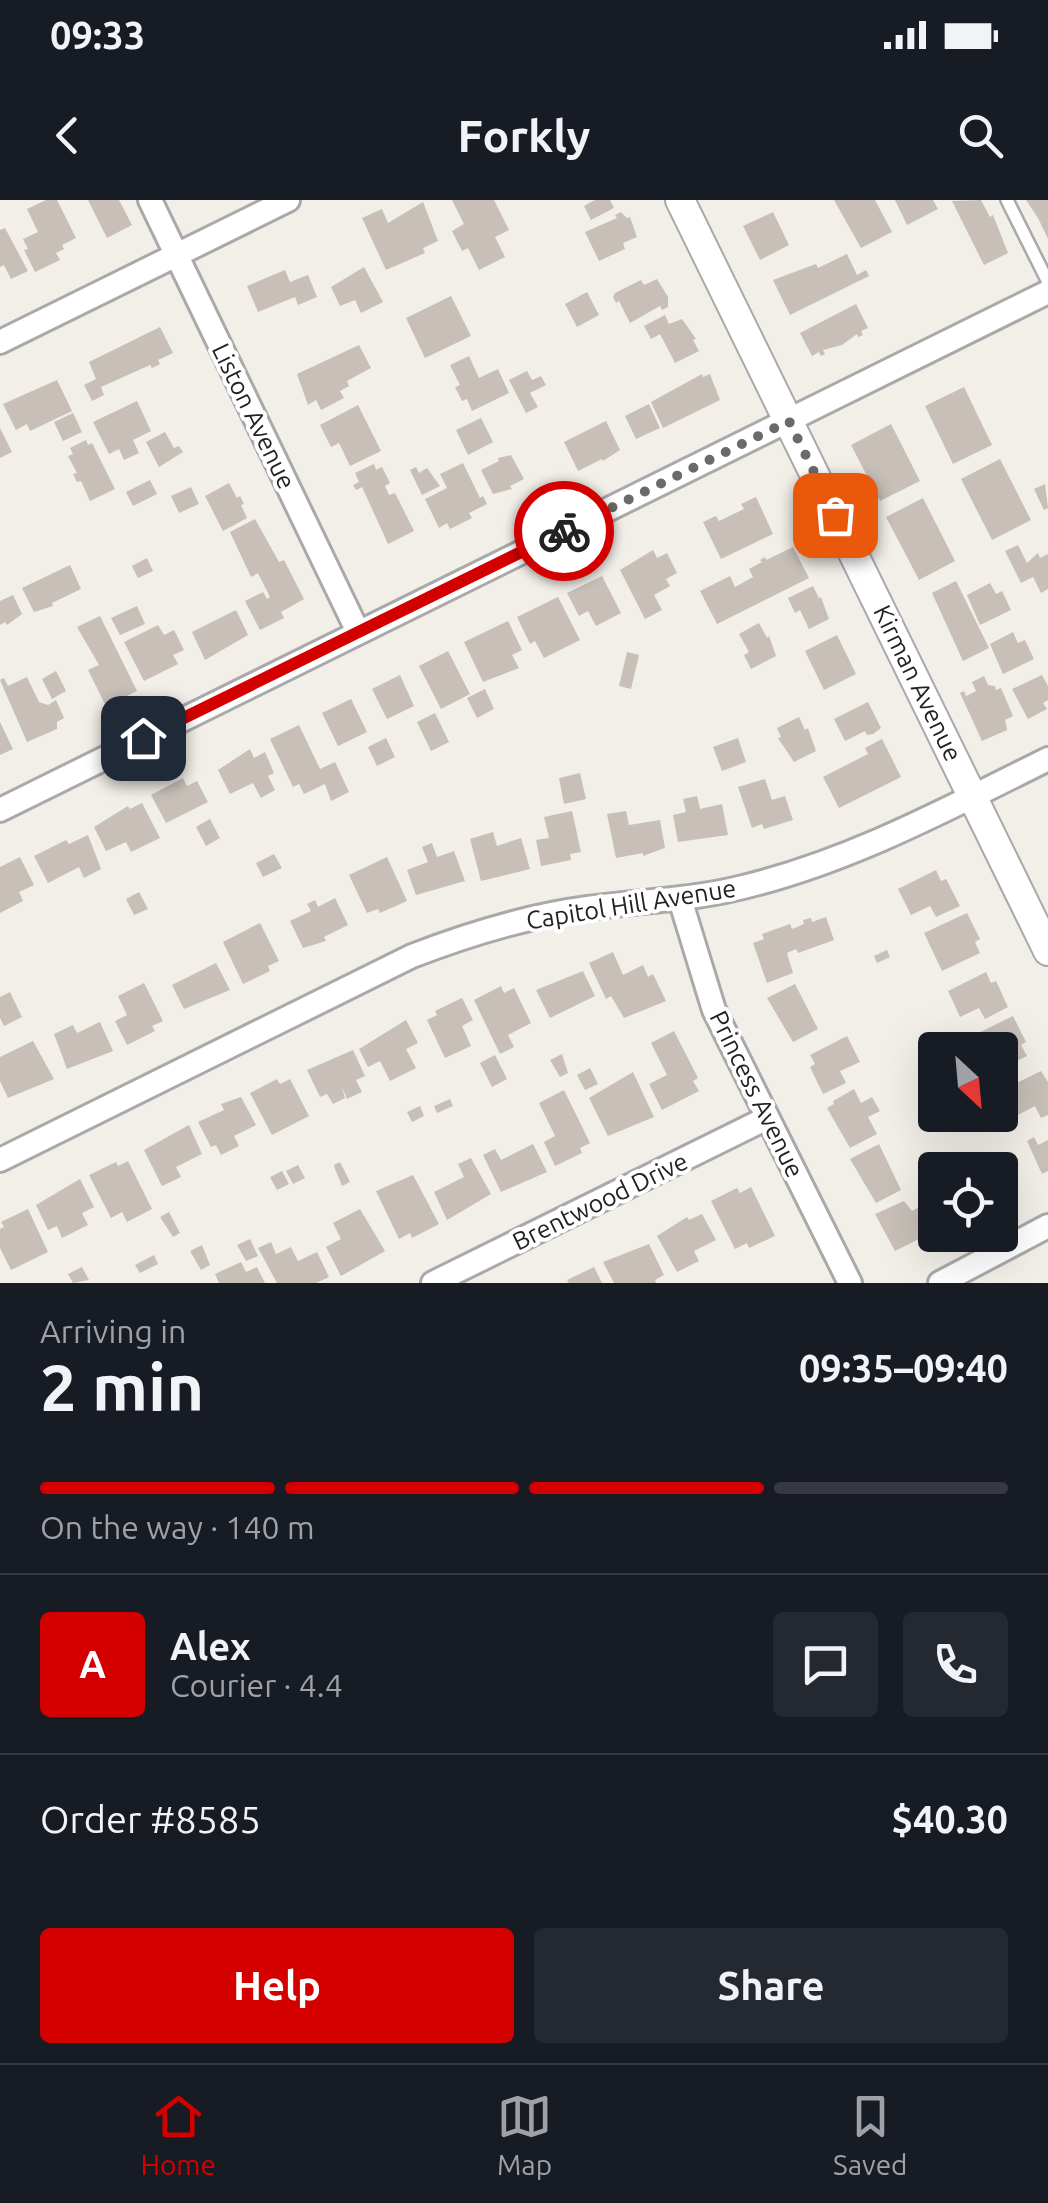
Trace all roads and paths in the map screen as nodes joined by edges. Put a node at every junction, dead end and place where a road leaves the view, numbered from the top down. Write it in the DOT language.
graph roads {
  1 [pos="150,200"];
  2 [pos="288,200"];
  3 [pos="680,200"];
  4 [pos="1007,200"];
  5 [pos="176,255"];
  6 [pos="1048,282"];
  7 [pos="1048,292"];
  8 [pos="0,342"];
  9 [pos="789,421"];
  10 [pos="358,632"];
  11 [pos="1048,759"];
  12 [pos="973,796"];
  13 [pos="0,810"];
  14 [pos="680,899"];
  15 [pos="1048,951"];
  16 [pos="767,1118"];
  17 [pos="0,1160"];
  18 [pos="1048,1226"];
  19 [pos="433,1283"];
  20 [pos="850,1283"];
  21 [pos="940,1283"];
  1 -- 5 [label="street, Liston Avenue"];
  2 -- 5 [label="street"];
  3 -- 9 [label="street, Kirman Avenue"];
  4 -- 6 [label="lane"];
  5 -- 8 [label="street"];
  5 -- 10 [label="street, Liston Avenue"];
  7 -- 9 [label="street"];
  9 -- 10 [label="street"];
  9 -- 12 [label="street, Kirman Avenue"];
  10 -- 13 [label="street"];
  11 -- 12 [label="street, Capitol Hill Avenue"];
  12 -- 14 [label="street, Capitol Hill Avenue"];
  12 -- 15 [label="street, Kirman Avenue"];
  14 -- 16 [label="street, Princess Avenue"];
  14 -- 17 [label="street, Capitol Hill Avenue"];
  16 -- 19 [label="street, Brentwood Drive"];
  16 -- 20 [label="street, Princess Avenue"];
  18 -- 21 [label="street"];
}
